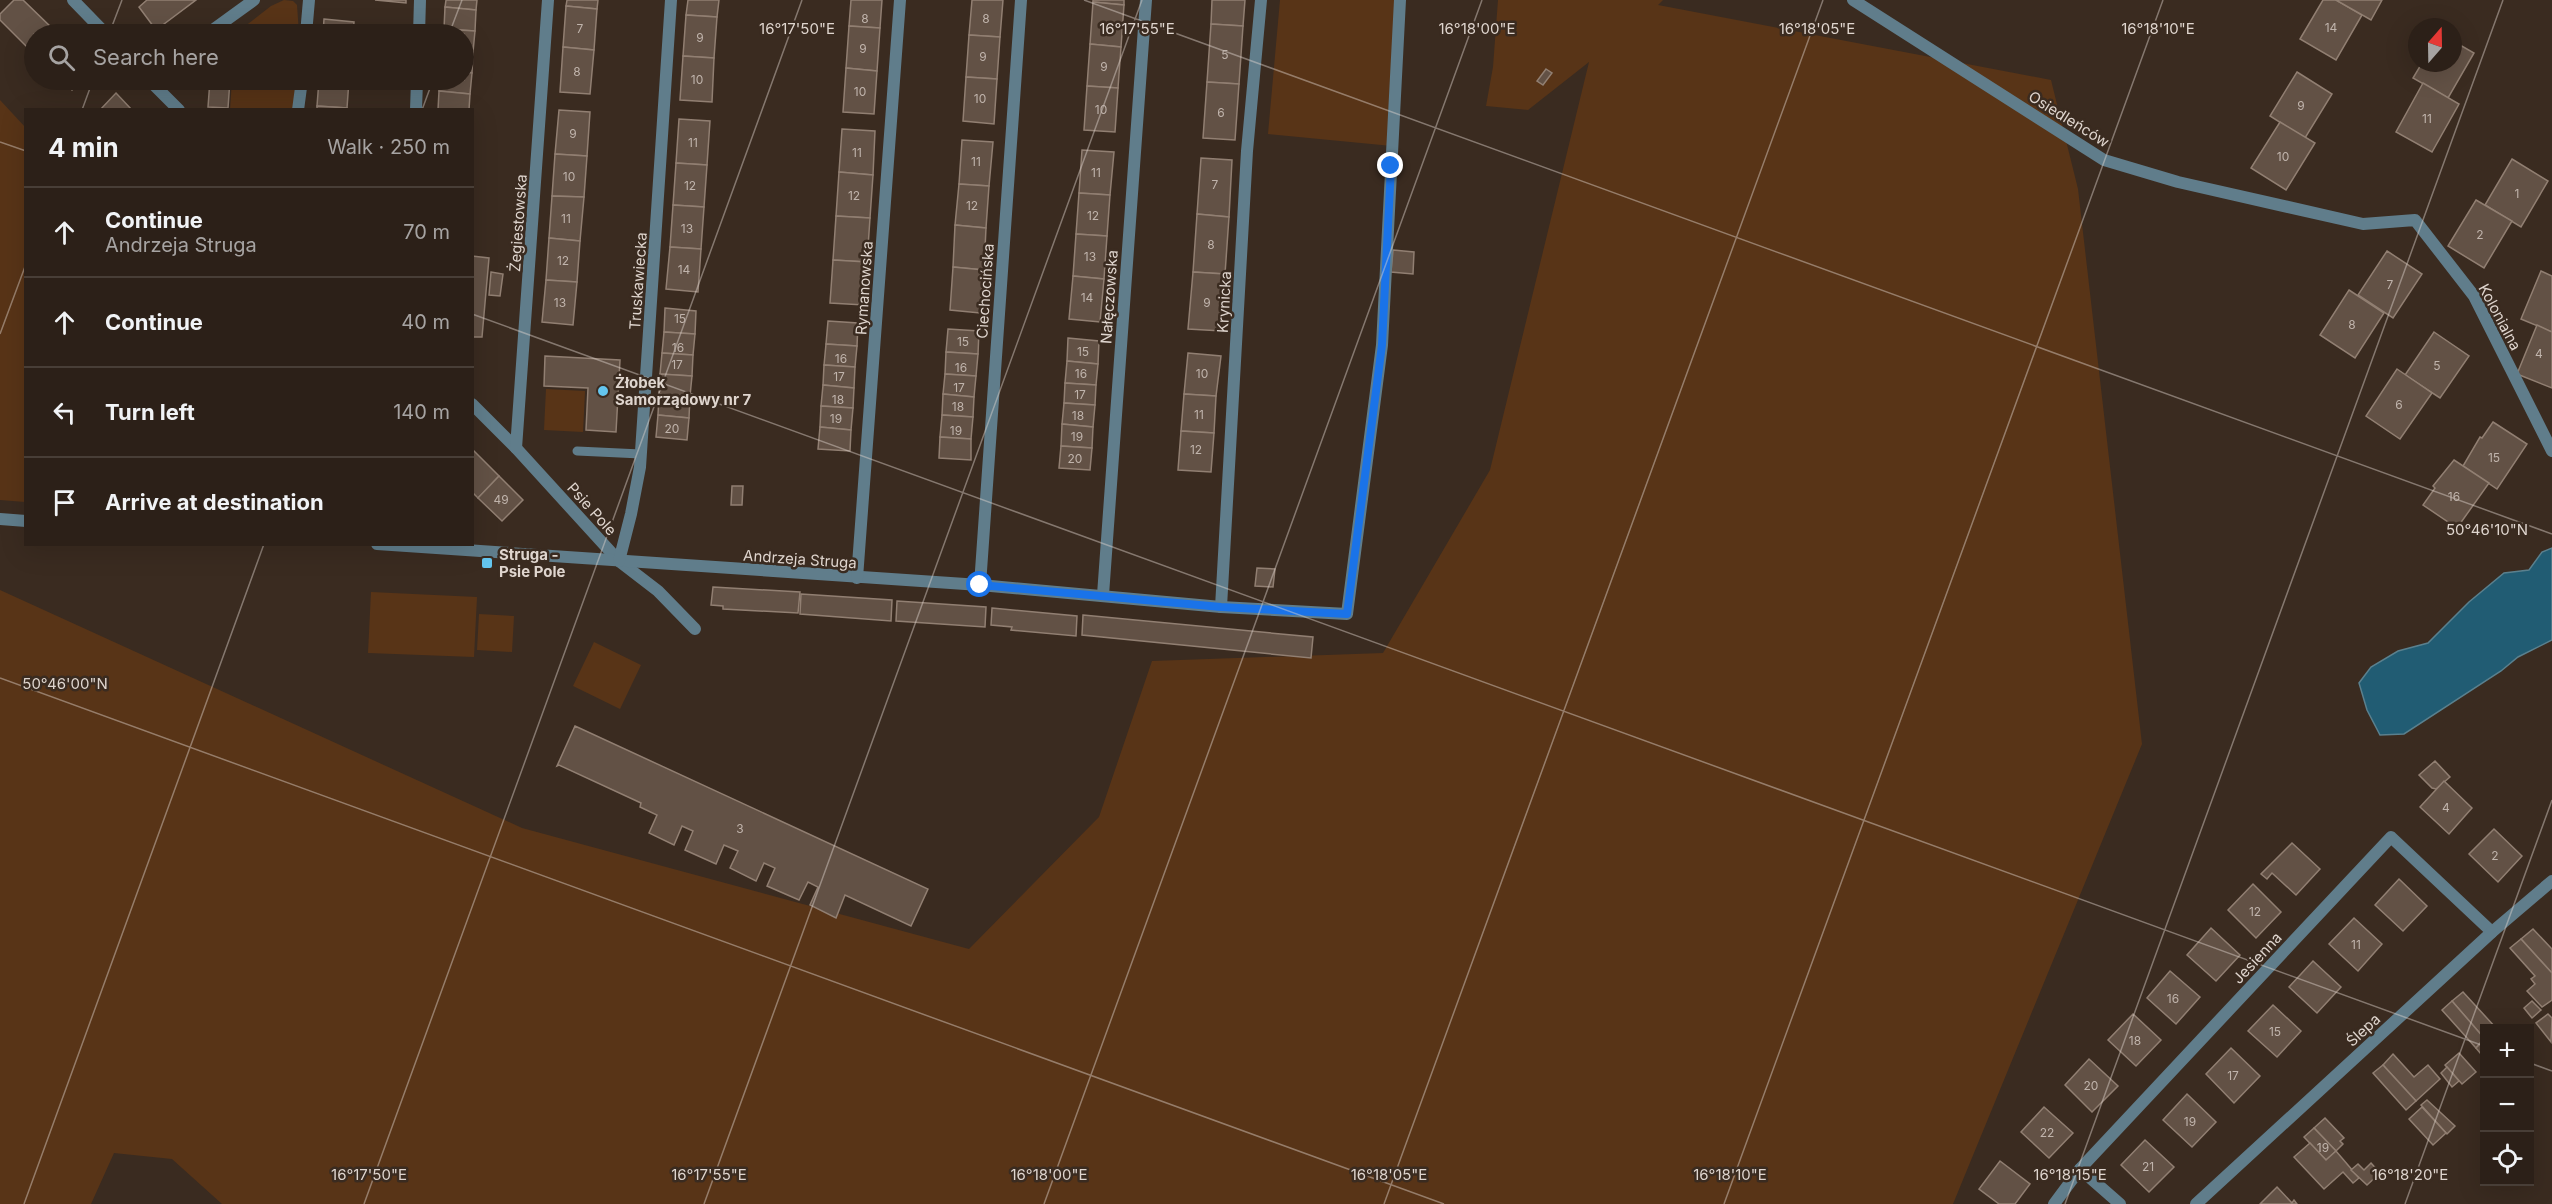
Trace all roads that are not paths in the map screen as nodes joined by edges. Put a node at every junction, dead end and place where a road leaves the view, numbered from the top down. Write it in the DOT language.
graph roads {
  1 [pos="73,0"];
  2 [pos="254,0"];
  3 [pos="309,0"];
  4 [pos="420,0"];
  5 [pos="548,0"];
  6 [pos="671,0"];
  7 [pos="900,0"];
  8 [pos="1021,0"];
  9 [pos="1146,0"];
  10 [pos="1261,0"];
  11 [pos="1400,0"];
  12 [pos="1853,0"];
  13 [pos="96,24"];
  14 [pos="221,24"];
  15 [pos="307,24"];
  16 [pos="419,24"];
  17 [pos="159,90"];
  18 [pos="301,90"];
  19 [pos="417,90"];
  20 [pos="177,108"];
  21 [pos="298,108"];
  22 [pos="416,108"];
  23 [pos="2363,224"];
  24 [pos="474,406"];
  25 [pos="516,448"];
  26 [pos="577,451"];
  27 [pos="2552,451"];
  28 [pos="641,454"];
  29 [pos="0,519"];
  30 [pos="24,521"];
  31 [pos="405,546"];
  32 [pos="619,561"];
  33 [pos="857,578"];
  34 [pos="980,585"];
  35 [pos="1103,595"];
  36 [pos="1221,607"];
  37 [pos="695,629"];
  38 [pos="2552,881"];
  39 [pos="2492,932"];
  40 [pos="2080,1169"];
  41 [pos="2054,1204"];
  42 [pos="2120,1204"];
  43 [pos="2196,1204"];
  1 -- 13 [label="street"];
  2 -- 14 [label="street"];
  3 -- 15 [label="street"];
  4 -- 16 [label="street"];
  5 -- 25 [label="street, Żegiestowska"];
  6 -- 28 [label="street, Truskawiecka"];
  7 -- 33 [label="street, Rymanowska"];
  8 -- 34 [label="street, Ciechocińska"];
  9 -- 35 [label="street, Nałęczowska"];
  10 -- 36 [label="street, Krynicka"];
  11 -- 36 [label="street, Andrzeja Struga"];
  12 -- 23 [label="street, Osiedleńców"];
  17 -- 20 [label="street"];
  18 -- 21 [label="street"];
  19 -- 22 [label="street"];
  23 -- 27 [label="street, Kolonialna"];
  24 -- 25 [label="street, Psie Pole"];
  25 -- 32 [label="street, Psie Pole"];
  26 -- 28 [label="lane"];
  28 -- 32 [label="street, Truskawiecka"];
  29 -- 30 [label="street"];
  31 -- 32 [label="street, Andrzeja Struga"];
  32 -- 33 [label="street, Andrzeja Struga"];
  32 -- 37 [label="street, Psie Pole"];
  33 -- 34 [label="street, Andrzeja Struga"];
  34 -- 35 [label="street, Andrzeja Struga"];
  35 -- 36 [label="street, Andrzeja Struga"];
  38 -- 39 [label="street, Ślepa"];
  39 -- 40 [label="street, Jesienna"];
  39 -- 43 [label="street, Ślepa"];
  40 -- 41 [label="street, Jesienna"];
  40 -- 42 [label="street"];
}
